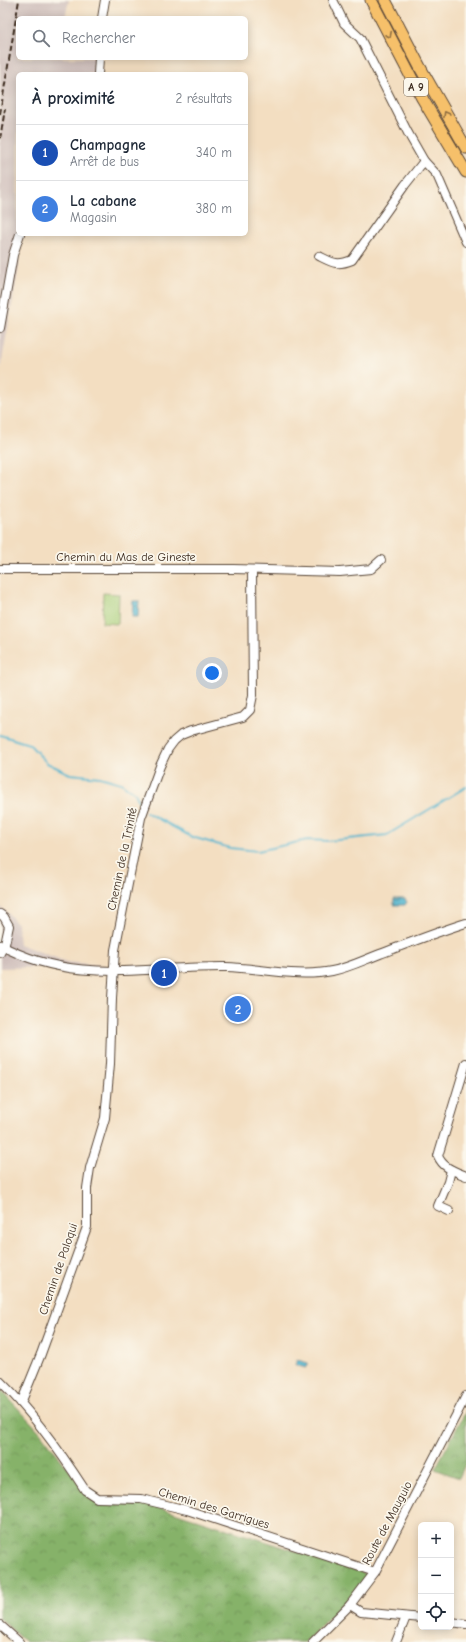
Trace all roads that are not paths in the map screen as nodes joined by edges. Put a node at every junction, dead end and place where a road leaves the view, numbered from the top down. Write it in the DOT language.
graph roads {
  1 [pos="105,0"];
  2 [pos="333,0"];
  3 [pos="371,0"];
  4 [pos="385,0"];
  5 [pos="102,16"];
  6 [pos="99,60"];
  7 [pos="98,72"];
  8 [pos="466,148"];
  9 [pos="424,161"];
  10 [pos="466,172"];
  11 [pos="19,236"];
  12 [pos="466,242"];
  13 [pos="319,256"];
  14 [pos="0,328"];
  15 [pos="381,560"];
  16 [pos="0,569"];
  17 [pos="252,570"];
  18 [pos="0,914"];
  19 [pos="466,923"];
  20 [pos="1,948"];
  21 [pos="113,971"];
  22 [pos="466,1063"];
  23 [pos="451,1170"];
  24 [pos="466,1176"];
  25 [pos="449,1211"];
  26 [pos="0,1381"];
  27 [pos="465,1399"];
  28 [pos="21,1403"];
  29 [pos="375,1572"];
  30 [pos="350,1605"];
  31 [pos="406,1617"];
  32 [pos="418,1618"];
  33 [pos="454,1622"];
  34 [pos="466,1624"];
  35 [pos="0,1625"];
  36 [pos="20,1642"];
  37 [pos="313,1642"];
  38 [pos="396,1642"];
  1 -- 5 [label="street"];
  2 -- 9 [label="street"];
  3 -- 10 [label="highway, A 9, one-way"];
  8 -- 4 [label="highway, A 9, one-way"];
  6 -- 7 [label="street"];
  9 -- 12 [label="street"];
  9 -- 13 [label="street"];
  11 -- 14 [label="street"];
  15 -- 17 [label="street, Chemin du Mas de Gineste"];
  16 -- 17 [label="street, Chemin du Mas de Gineste"];
  17 -- 21 [label="street, Chemin de la Trinité"];
  18 -- 20 [label="street"];
  19 -- 21 [label="street"];
  20 -- 21 [label="street"];
  21 -- 28 [label="street, Chemin de Paloqui"];
  22 -- 23 [label="street"];
  23 -- 24 [label="street"];
  23 -- 25 [label="street"];
  26 -- 28 [label="street, Chemin des Garrigues"];
  27 -- 29 [label="street, Route de Mauguio"];
  28 -- 29 [label="street, Chemin des Garrigues"];
  29 -- 30 [label="street, Route de Mauguio"];
  30 -- 31 [label="street"];
  30 -- 37 [label="street, Route de Mauguio"];
  31 -- 32 [label="street"];
  31 -- 38 [label="street"];
  33 -- 34 [label="street"];
  35 -- 36 [label="street"];
}
